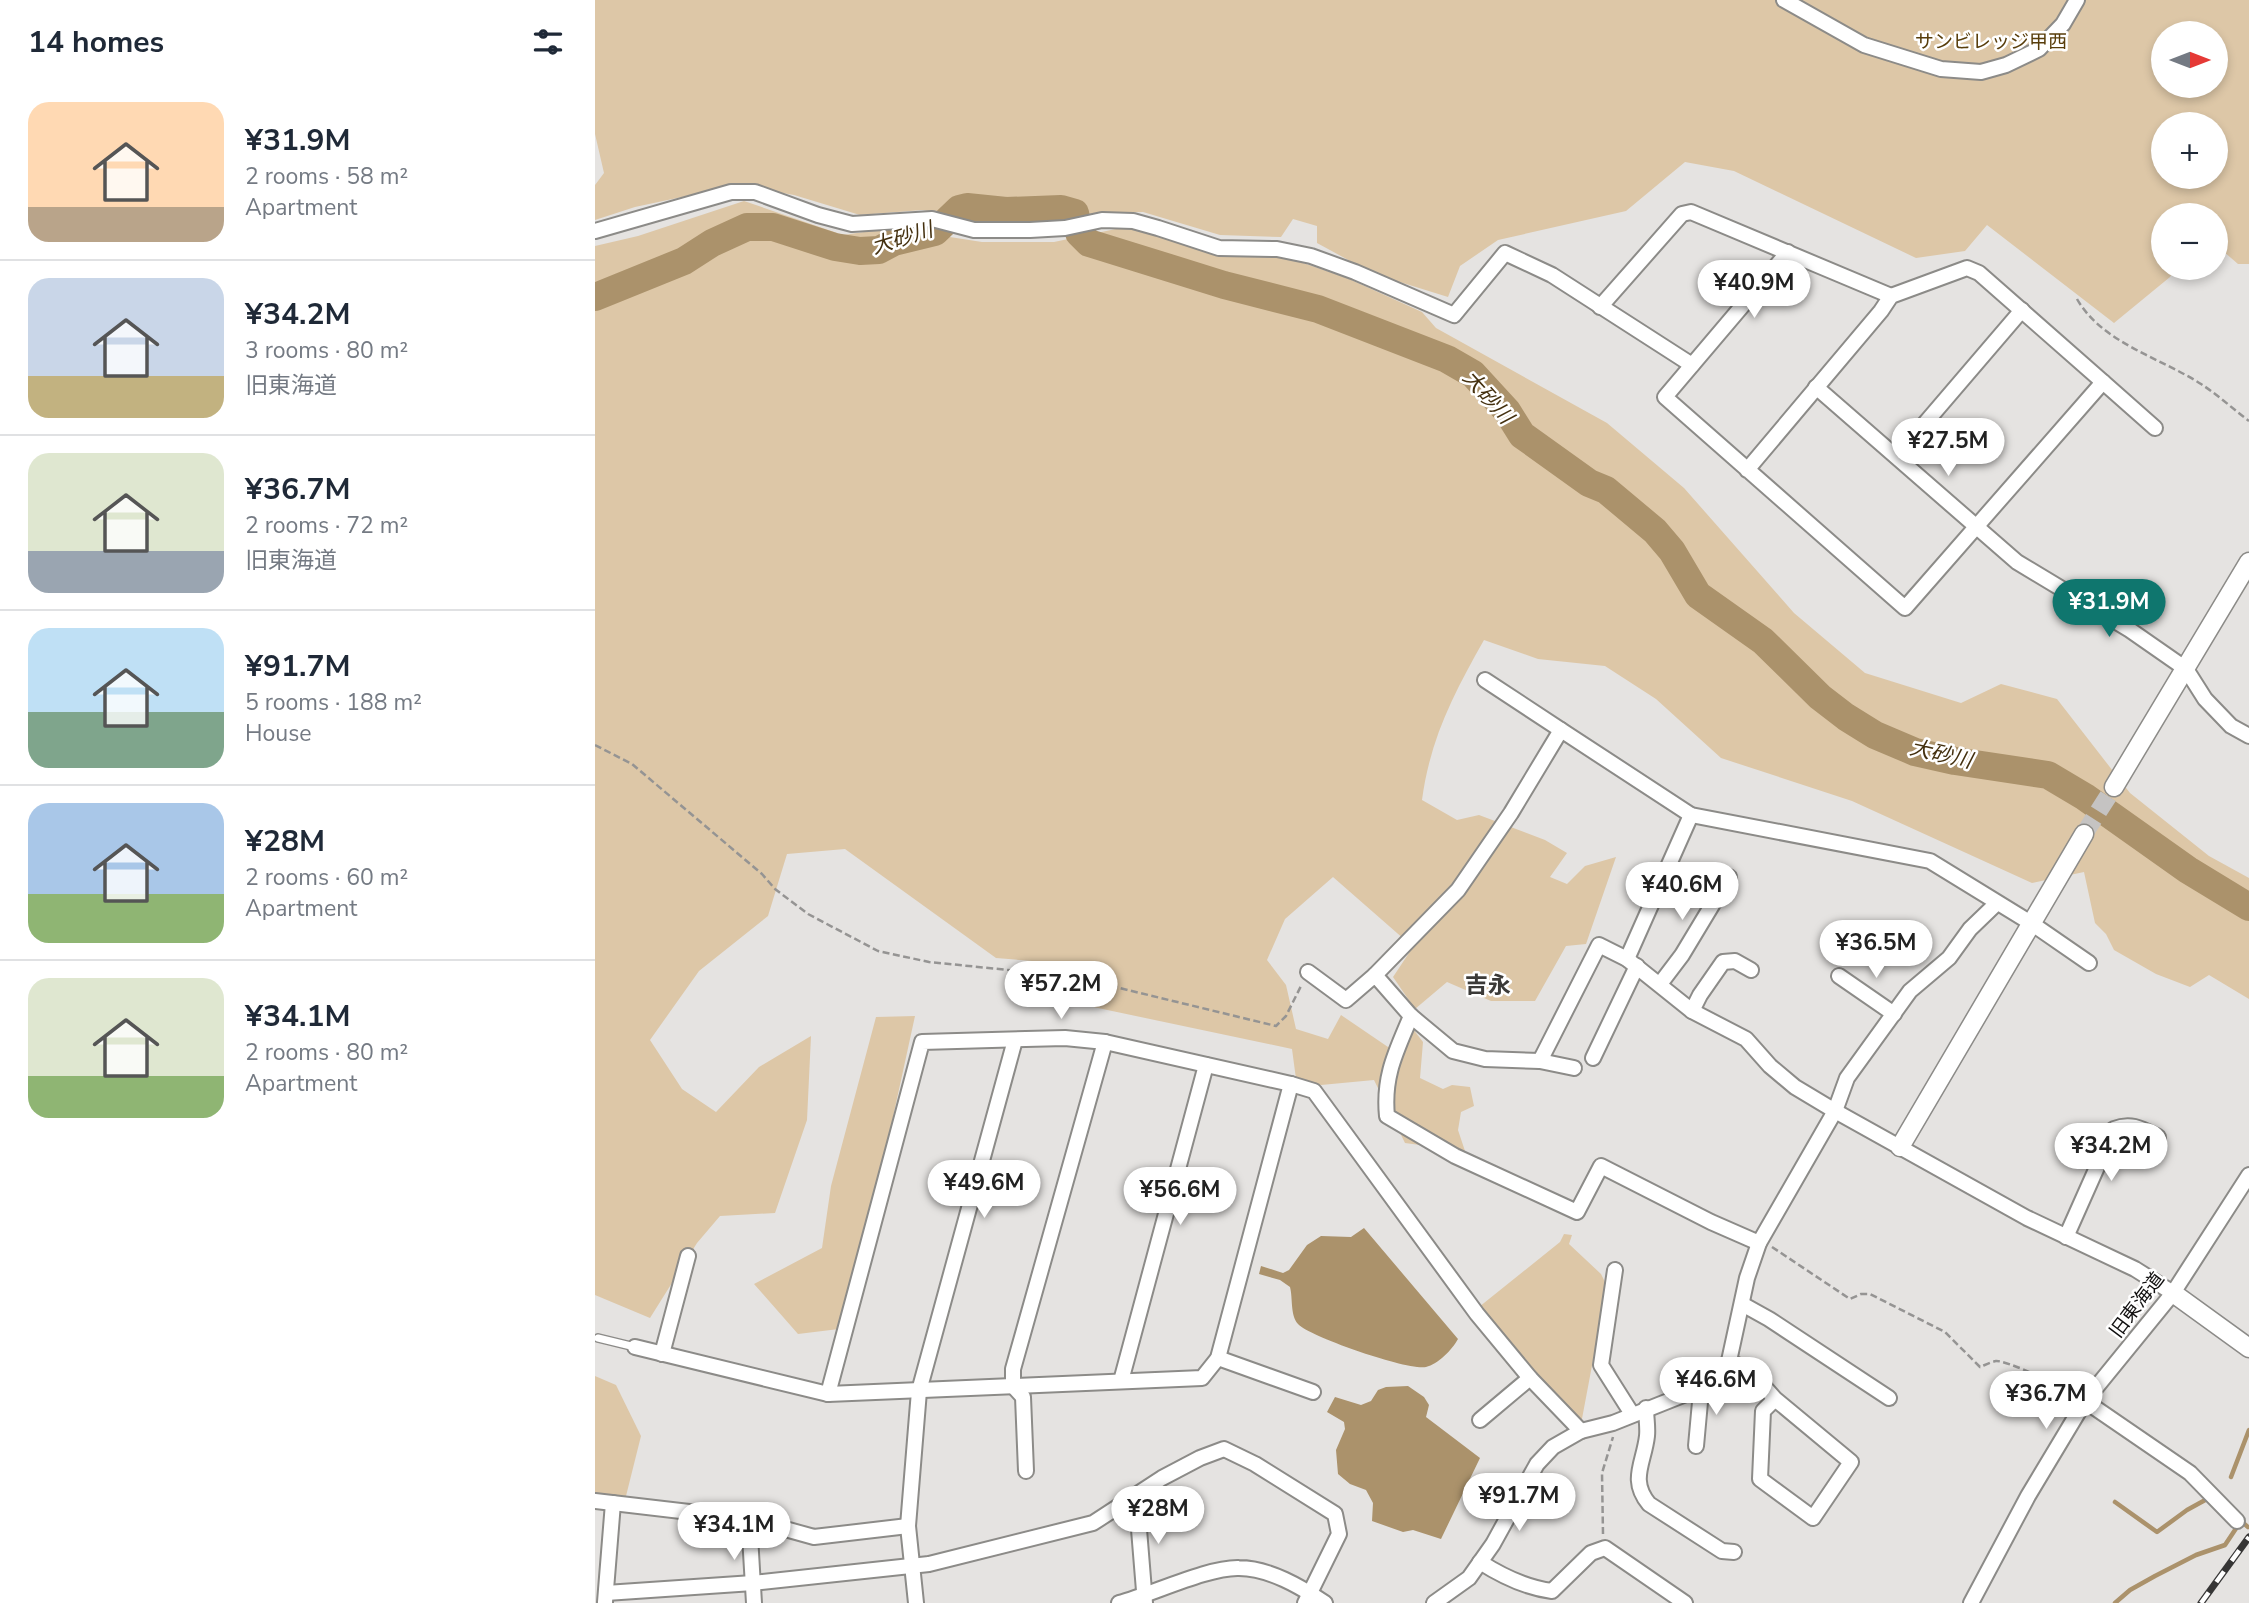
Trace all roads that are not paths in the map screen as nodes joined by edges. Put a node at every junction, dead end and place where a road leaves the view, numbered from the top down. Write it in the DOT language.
graph roads {
  1 [pos="1784,0"];
  2 [pos="2077,0"];
  3 [pos="595,231"];
  4 [pos="1788,252"];
  5 [pos="1891,296"];
  6 [pos="1600,307"];
  7 [pos="2022,310"];
  8 [pos="1692,365"];
  9 [pos="2103,382"];
  10 [pos="1816,387"];
  11 [pos="2155,428"];
  12 [pos="1897,456"];
  13 [pos="1747,470"];
  14 [pos="1976,527"];
  15 [pos="2249,562"];
  16 [pos="2186,668"];
  17 [pos="1485,680"];
  18 [pos="1561,730"];
  19 [pos="2249,736"];
  20 [pos="2114,787"];
  21 [pos="1691,815"];
  22 [pos="2084,834"];
  23 [pos="1729,877"];
  24 [pos="1997,903"];
  25 [pos="2031,923"];
  26 [pos="1632,962"];
  27 [pos="2089,963"];
  28 [pos="1751,970"];
  29 [pos="1308,972"];
  30 [pos="1375,975"];
  31 [pos="1839,976"];
  32 [pos="1660,984"];
  33 [pos="1692,1011"];
  34 [pos="1893,1014"];
  35 [pos="1411,1016"];
  36 [pos="1015,1040"];
  37 [pos="1105,1042"];
  38 [pos="1593,1058"];
  39 [pos="1540,1061"];
  40 [pos="1206,1065"];
  41 [pos="1574,1068"];
  42 [pos="1291,1084"];
  43 [pos="1835,1111"];
  44 [pos="2158,1137"];
  45 [pos="1901,1147"];
  46 [pos="2249,1175"];
  47 [pos="2066,1237"];
  48 [pos="1759,1243"];
  49 [pos="688,1256"];
  50 [pos="1615,1270"];
  51 [pos="2173,1293"];
  52 [pos="1742,1304"];
  53 [pos="598,1338"];
  54 [pos="635,1347"];
  55 [pos="2249,1349"];
  56 [pos="662,1354"];
  57 [pos="1219,1358"];
  58 [pos="1729,1361"];
  59 [pos="1530,1378"];
  60 [pos="1121,1381"];
  61 [pos="1013,1386"];
  62 [pos="1697,1390"];
  63 [pos="919,1391"];
  64 [pos="1313,1392"];
  65 [pos="828,1394"];
  66 [pos="1889,1398"];
  67 [pos="1775,1399"];
  68 [pos="2085,1401"];
  69 [pos="1639,1411"];
  70 [pos="1480,1420"];
  71 [pos="1581,1431"];
  72 [pos="1696,1446"];
  73 [pos="1025,1471"];
  74 [pos="1130,1500"];
  75 [pos="595,1501"];
  76 [pos="613,1503"];
  77 [pos="749,1519"];
  78 [pos="2237,1521"];
  79 [pos="908,1526"];
  80 [pos="1734,1552"];
  81 [pos="1480,1562"];
  82 [pos="912,1566"];
  83 [pos="753,1583"];
  84 [pos="605,1598"];
  85 [pos="1307,1598"];
  86 [pos="1145,1600"];
  87 [pos="754,1603"];
  88 [pos="916,1603"];
  89 [pos="1119,1603"];
  90 [pos="1325,1603"];
  91 [pos="1434,1603"];
  92 [pos="1685,1603"];
  93 [pos="1971,1603"];
  1 -- 2 [label="street"];
  3 -- 6 [label="street"];
  4 -- 5 [label="street"];
  4 -- 6 [label="street"];
  4 -- 8 [label="street"];
  5 -- 7 [label="street"];
  5 -- 10 [label="street"];
  6 -- 8 [label="street"];
  7 -- 9 [label="street"];
  7 -- 12 [label="street"];
  8 -- 13 [label="street"];
  9 -- 11 [label="street"];
  9 -- 14 [label="street"];
  10 -- 12 [label="street"];
  10 -- 13 [label="street"];
  12 -- 14 [label="street"];
  13 -- 14 [label="street"];
  14 -- 16 [label="street"];
  15 -- 16 [label="street"];
  16 -- 19 [label="street"];
  16 -- 20 [label="street"];
  17 -- 18 [label="street"];
  18 -- 21 [label="street"];
  18 -- 30 [label="street"];
  21 -- 24 [label="street"];
  21 -- 26 [label="street"];
  22 -- 25 [label="street"];
  23 -- 32 [label="street"];
  24 -- 25 [label="street"];
  24 -- 34 [label="street"];
  25 -- 27 [label="street"];
  25 -- 45 [label="street"];
  26 -- 32 [label="street"];
  26 -- 38 [label="street"];
  26 -- 39 [label="street"];
  28 -- 33 [label="street"];
  29 -- 30 [label="street"];
  30 -- 35 [label="street"];
  31 -- 34 [label="street"];
  32 -- 33 [label="street"];
  33 -- 43 [label="street"];
  34 -- 43 [label="street"];
  35 -- 39 [label="street"];
  35 -- 48 [label="street"];
  36 -- 37 [label="street"];
  36 -- 63 [label="street"];
  36 -- 65 [label="street"];
  37 -- 40 [label="street"];
  37 -- 61 [label="street"];
  39 -- 41 [label="street"];
  40 -- 42 [label="street"];
  40 -- 60 [label="street"];
  42 -- 57 [label="street"];
  42 -- 59 [label="street"];
  43 -- 45 [label="street"];
  43 -- 48 [label="street"];
  44 -- 47 [label="street"];
  45 -- 47 [label="street"];
  46 -- 51 [label="street, 旧東海道"];
  47 -- 51 [label="street"];
  48 -- 52 [label="street"];
  49 -- 56 [label="street"];
  50 -- 69 [label="street"];
  51 -- 55 [label="street"];
  51 -- 68 [label="street, 旧東海道"];
  52 -- 58 [label="street"];
  52 -- 66 [label="street"];
  53 -- 54 [label="lane"];
  54 -- 56 [label="street"];
  56 -- 65 [label="street"];
  57 -- 60 [label="street"];
  57 -- 64 [label="street"];
  58 -- 62 [label="street"];
  58 -- 67 [label="street"];
  59 -- 70 [label="street"];
  59 -- 71 [label="street"];
  60 -- 61 [label="street"];
  61 -- 63 [label="street"];
  61 -- 73 [label="street"];
  62 -- 69 [label="street"];
  62 -- 72 [label="street"];
  63 -- 65 [label="street"];
  63 -- 79 [label="street"];
  67 -- 67 [label="street"];
  68 -- 78 [label="street"];
  68 -- 93 [label="street, 旧東海道"];
  69 -- 71 [label="street"];
  69 -- 80 [label="street"];
  71 -- 81 [label="street"];
  74 -- 82 [label="street"];
  74 -- 85 [label="street"];
  74 -- 86 [label="street"];
  75 -- 76 [label="street"];
  76 -- 77 [label="street"];
  76 -- 84 [label="street"];
  77 -- 79 [label="street"];
  77 -- 83 [label="street"];
  79 -- 82 [label="street"];
  81 -- 91 [label="street"];
  81 -- 92 [label="street"];
  82 -- 83 [label="street"];
  82 -- 88 [label="street"];
  83 -- 84 [label="street"];
  83 -- 87 [label="street"];
  85 -- 86 [label="street"];
  85 -- 90 [label="street"];
  86 -- 89 [label="street"];
}
